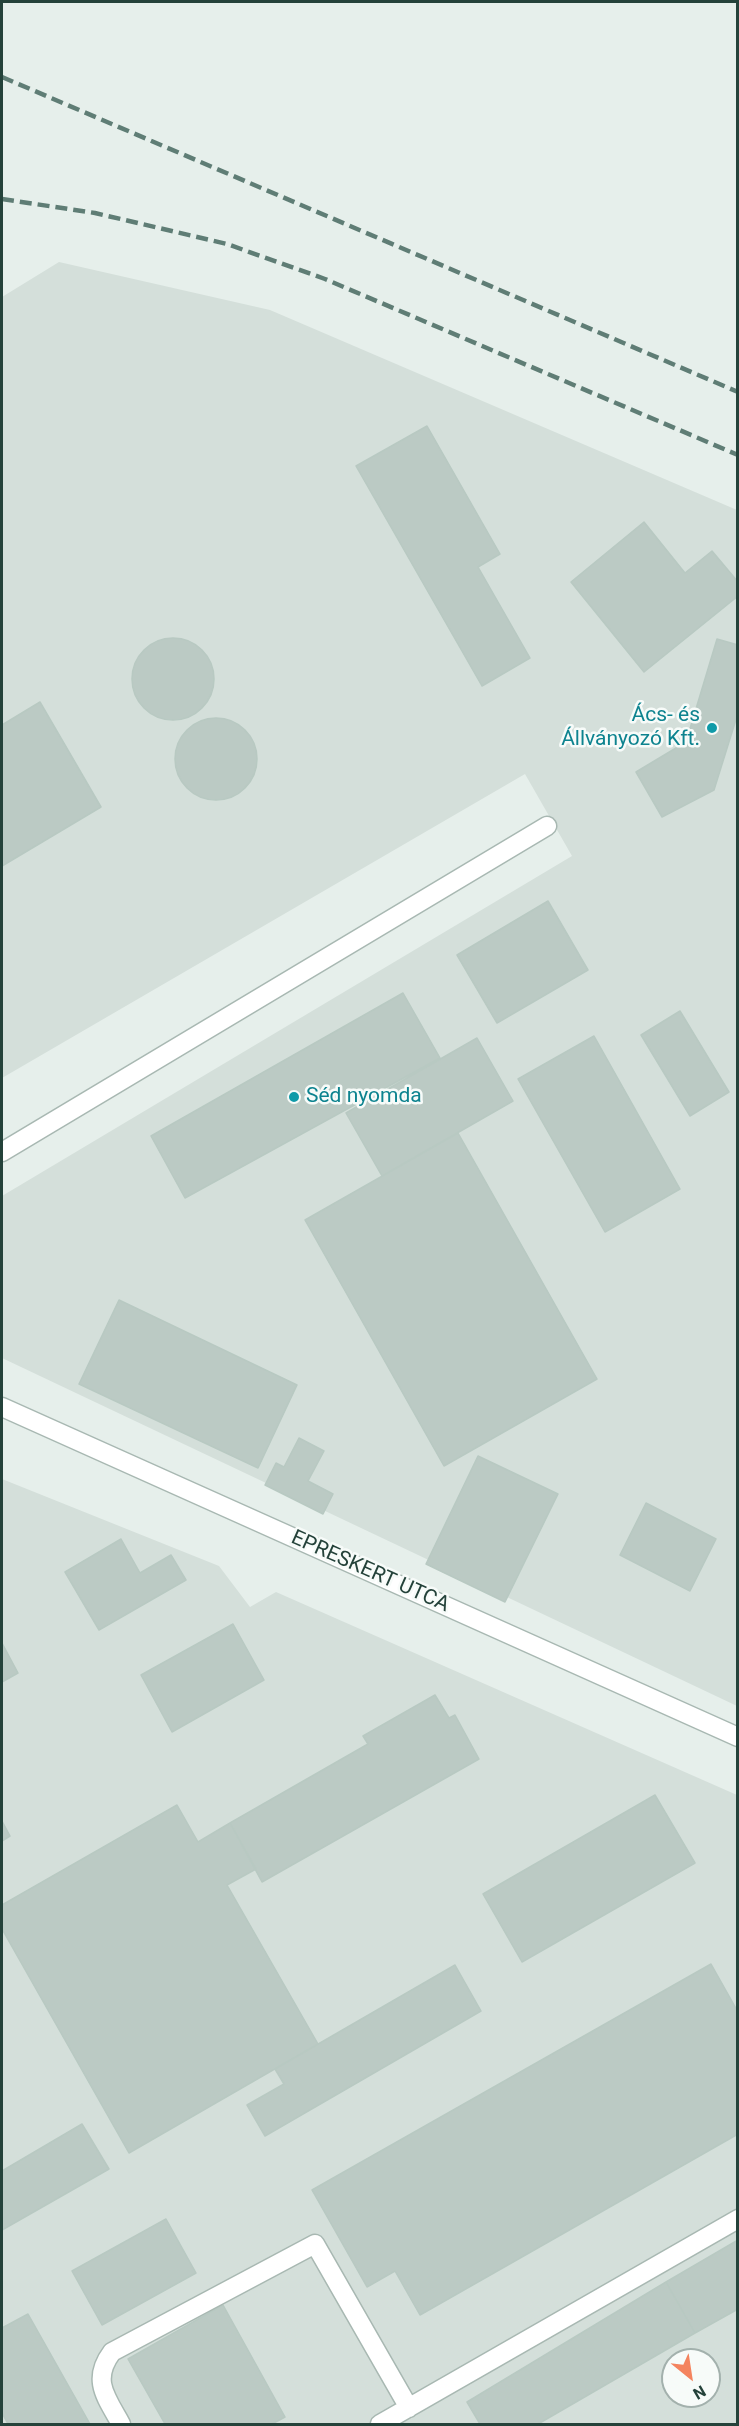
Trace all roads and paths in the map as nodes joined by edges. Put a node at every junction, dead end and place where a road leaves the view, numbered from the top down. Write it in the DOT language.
graph roads {
  1 [pos="548,826"];
  2 [pos="2,1152"];
  3 [pos="2,1407"];
  4 [pos="738,1737"];
  5 [pos="738,2219"];
  6 [pos="409,2408"];
  7 [pos="121,2424"];
  8 [pos="380,2424"];
  1 -- 2 [label="street"];
  3 -- 4 [label="street, EPRESKERT UTCA"];
  5 -- 6 [label="street"];
  6 -- 7 [label="street"];
  6 -- 8 [label="street"];
}
